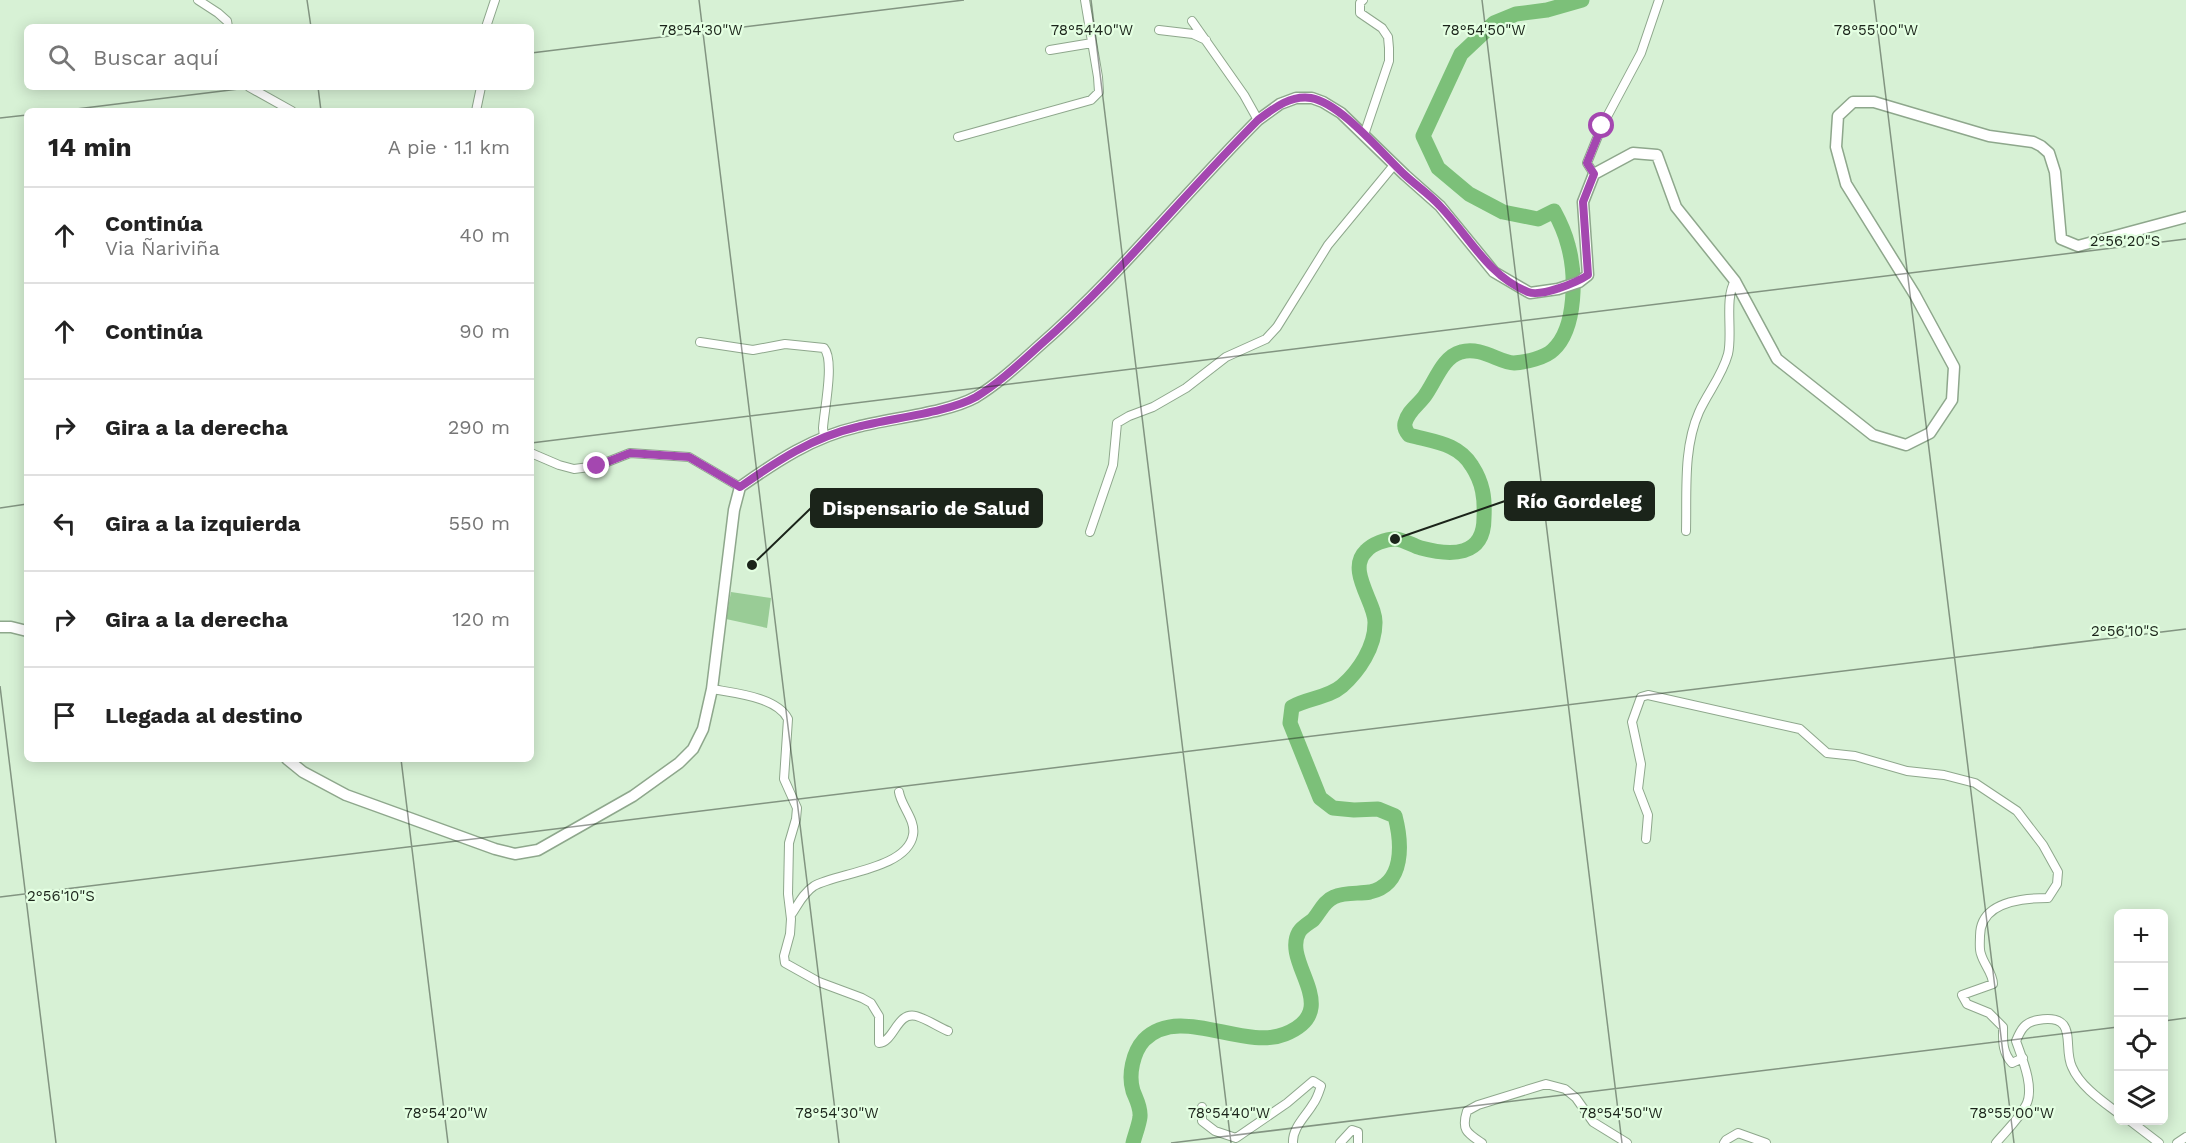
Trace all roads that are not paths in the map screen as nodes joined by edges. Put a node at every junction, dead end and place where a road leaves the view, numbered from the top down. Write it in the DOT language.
graph roads {
  1 [pos="198,0"];
  2 [pos="495,0"];
  3 [pos="1085,0"];
  4 [pos="1364,0"];
  5 [pos="1659,0"];
  6 [pos="1192,21"];
  7 [pos="228,24"];
  8 [pos="487,24"];
  9 [pos="1159,30"];
  10 [pos="1207,41"];
  11 [pos="1092,43"];
  12 [pos="1050,50"];
  13 [pos="254,90"];
  14 [pos="480,90"];
  15 [pos="287,108"];
  16 [pos="477,108"];
  17 [pos="1258,120"];
  18 [pos="1364,135"];
  19 [pos="958,137"];
  20 [pos="1394,165"];
  21 [pos="1594,174"];
  22 [pos="2186,217"];
  23 [pos="1735,281"];
  24 [pos="700,342"];
  25 [pos="824,436"];
  26 [pos="534,454"];
  27 [pos="740,487"];
  28 [pos="1686,531"];
  29 [pos="1090,532"];
  30 [pos="0,627"];
  31 [pos="24,630"];
  32 [pos="712,689"];
  33 [pos="291,762"];
  34 [pos="899,792"];
  35 [pos="1646,839"];
  36 [pos="791,915"];
  37 [pos="948,1032"];
  38 [pos="2023,1058"];
  39 [pos="1202,1107"];
  40 [pos="2114,1110"];
  41 [pos="2136,1125"];
  42 [pos="2186,1137"];
  43 [pos="1238,1141"];
  44 [pos="1293,1143"];
  45 [pos="1340,1143"];
  46 [pos="1358,1143"];
  47 [pos="1482,1143"];
  48 [pos="1627,1143"];
  49 [pos="1724,1143"];
  50 [pos="1766,1143"];
  51 [pos="1996,1143"];
  52 [pos="2159,1143"];
  53 [pos="2177,1143"];
  1 -- 7 [label="street"];
  2 -- 8 [label="street"];
  3 -- 11 [label="street"];
  4 -- 18 [label="street"];
  5 -- 21 [label="street"];
  6 -- 10 [label="street"];
  9 -- 10 [label="street"];
  10 -- 17 [label="street"];
  11 -- 12 [label="street"];
  11 -- 19 [label="street"];
  13 -- 15 [label="street"];
  14 -- 16 [label="street"];
  17 -- 18 [label="street"];
  17 -- 25 [label="street"];
  18 -- 20 [label="street"];
  20 -- 21 [label="street"];
  20 -- 29 [label="street"];
  21 -- 23 [label="street"];
  22 -- 23 [label="street"];
  23 -- 28 [label="street"];
  24 -- 25 [label="street"];
  25 -- 27 [label="street"];
  26 -- 27 [label="street"];
  27 -- 32 [label="street"];
  30 -- 31 [label="street"];
  32 -- 33 [label="street"];
  32 -- 36 [label="street"];
  34 -- 36 [label="street"];
  35 -- 38 [label="street"];
  36 -- 37 [label="street"];
  38 -- 40 [label="street"];
  38 -- 51 [label="street"];
  39 -- 43 [label="street"];
  41 -- 52 [label="street"];
  42 -- 53 [label="street"];
  43 -- 44 [label="street"];
  45 -- 46 [label="street"];
  47 -- 48 [label="street"];
  49 -- 50 [label="street"];
}
